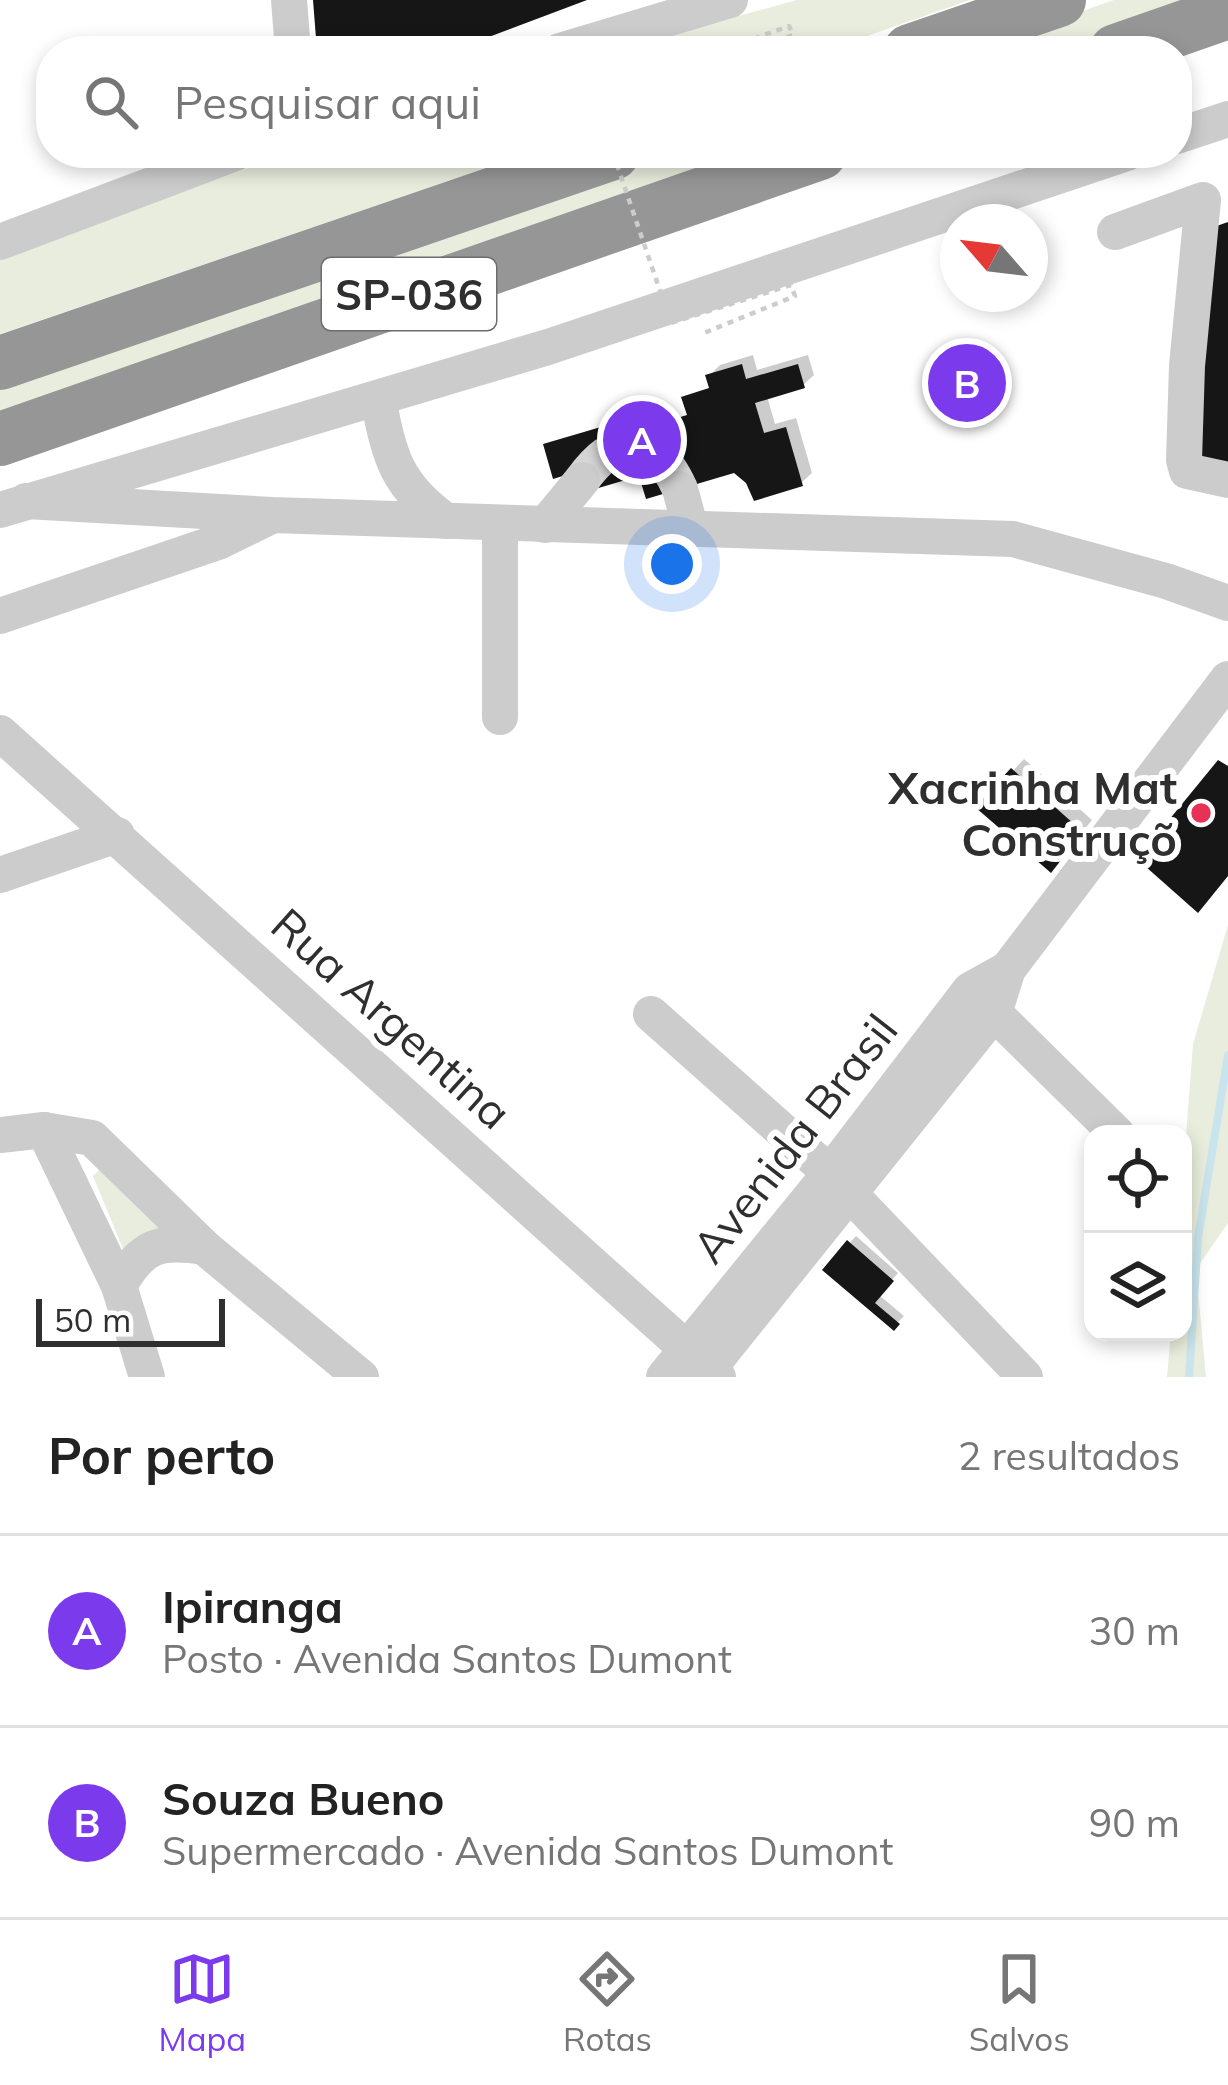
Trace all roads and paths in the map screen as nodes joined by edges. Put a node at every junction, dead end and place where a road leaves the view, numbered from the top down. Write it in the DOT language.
graph roads {
  1 [pos="289,0"];
  2 [pos="730,0"];
  3 [pos="1058,0"];
  4 [pos="1228,12"];
  5 [pos="292,36"];
  6 [pos="610,36"];
  7 [pos="761,36"];
  8 [pos="790,36"];
  9 [pos="954,36"];
  10 [pos="1159,36"];
  11 [pos="1228,119"];
  12 [pos="1192,131"];
  13 [pos="196,168"];
  14 [pos="569,168"];
  15 [pos="618,168"];
  16 [pos="777,168"];
  17 [pos="1082,168"];
  18 [pos="1216,195"];
  19 [pos="1115,232"];
  20 [pos="0,242"];
  21 [pos="704,333"];
  22 [pos="0,363"];
  23 [pos="378,399"];
  24 [pos="0,439"];
  25 [pos="582,480"];
  26 [pos="1228,480"];
  27 [pos="680,489"];
  28 [pos="13,505"];
  29 [pos="272,515"];
  30 [pos="446,521"];
  31 [pos="500,524"];
  32 [pos="545,525"];
  33 [pos="691,530"];
  34 [pos="1228,603"];
  35 [pos="0,616"];
  36 [pos="1228,679"];
  37 [pos="500,716"];
  38 [pos="0,733"];
  39 [pos="117,835"];
  40 [pos="0,874"];
  41 [pos="982,1001"];
  42 [pos="652,1014"];
  43 [pos="1108,1125"];
  44 [pos="44,1130"];
  45 [pos="0,1135"];
  46 [pos="840,1182"];
  47 [pos="204,1247"];
  48 [pos="119,1286"];
  49 [pos="696,1370"];
  50 [pos="147,1377"];
  51 [pos="361,1377"];
  52 [pos="1025,1377"];
  1 -- 5 [label="street"];
  2 -- 6 [label="street"];
  3 -- 9 [label="highway"];
  4 -- 10 [label="highway"];
  7 -- 8 [label="path"];
  11 -- 12 [label="street"];
  13 -- 20 [label="street"];
  14 -- 22 [label="highway, SP-036"];
  15 -- 21 [label="path, bridge"];
  16 -- 24 [label="highway, SP-036"];
  17 -- 23 [label="street"];
  18 -- 19 [label="street"];
  18 -- 26 [label="street"];
  23 -- 28 [label="street"];
  23 -- 30 [label="street"];
  25 -- 32 [label="street"];
  27 -- 33 [label="street"];
  28 -- 29 [label="street"];
  29 -- 30 [label="street"];
  29 -- 35 [label="street"];
  30 -- 31 [label="street"];
  31 -- 32 [label="street"];
  31 -- 37 [label="street"];
  32 -- 33 [label="street"];
  33 -- 34 [label="street"];
  36 -- 41 [label="street, Avenida Brasil"];
  38 -- 39 [label="street, Rua Argentina"];
  39 -- 40 [label="street"];
  39 -- 49 [label="street, Rua Argentina"];
  41 -- 43 [label="street"];
  41 -- 46 [label="street, Avenida Brasil"];
  42 -- 46 [label="street"];
  44 -- 45 [label="street"];
  44 -- 47 [label="street"];
  44 -- 48 [label="street"];
  46 -- 49 [label="street, Avenida Brasil"];
  46 -- 52 [label="street"];
  47 -- 48 [label="street"];
  47 -- 51 [label="street"];
  48 -- 50 [label="street"];
}
